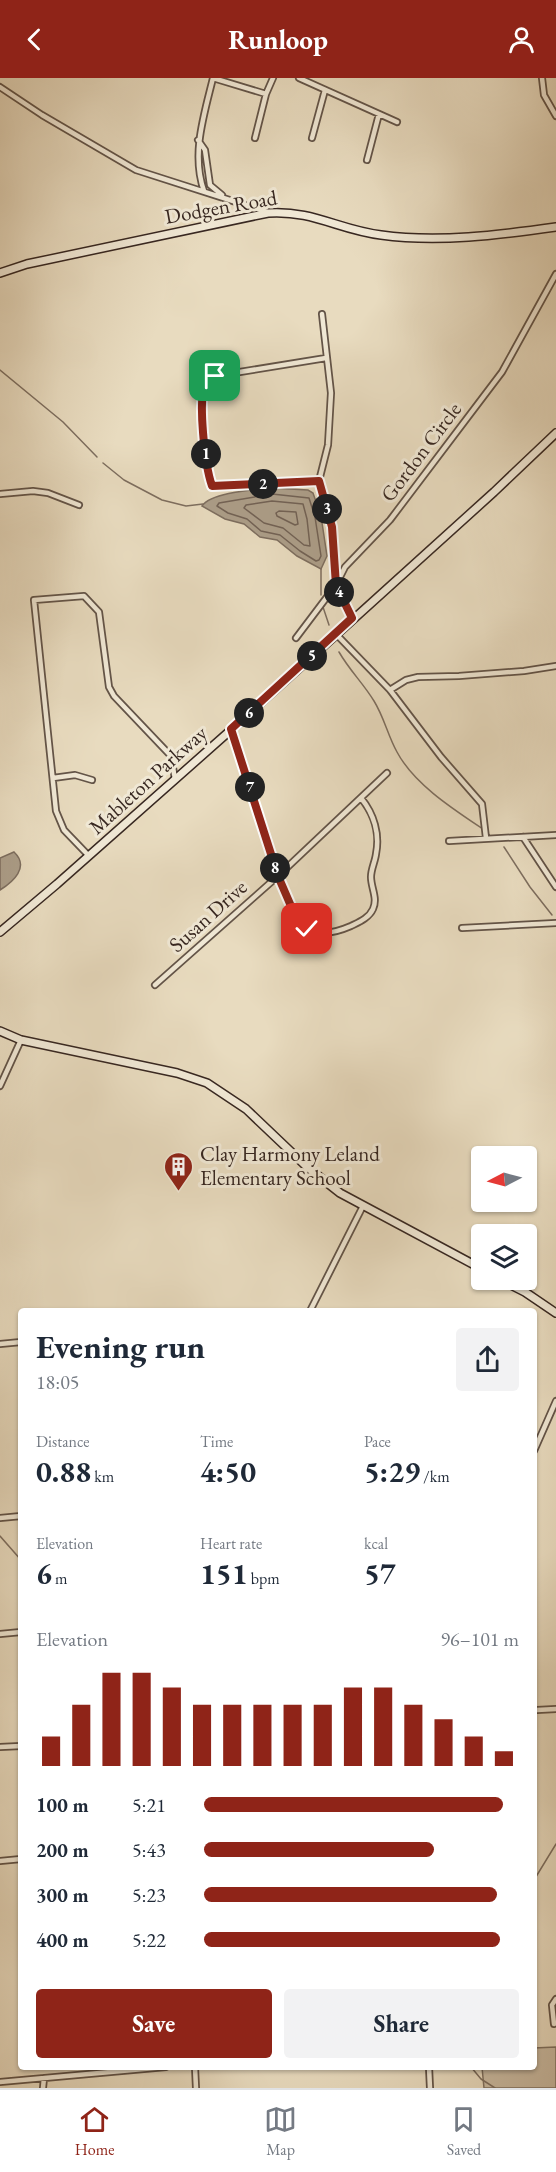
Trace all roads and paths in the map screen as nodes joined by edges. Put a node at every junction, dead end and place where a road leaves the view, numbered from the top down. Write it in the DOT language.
graph roads {
  1 [pos="213,78"];
  2 [pos="273,78"];
  3 [pos="299,78"];
  4 [pos="542,78"];
  5 [pos="0,87"];
  6 [pos="325,90"];
  7 [pos="266,94"];
  8 [pos="379,114"];
  9 [pos="556,116"];
  10 [pos="397,122"];
  11 [pos="255,138"];
  12 [pos="312,138"];
  13 [pos="198,140"];
  14 [pos="367,160"];
  15 [pos="200,165"];
  16 [pos="207,165"];
  17 [pos="210,184"];
  18 [pos="204,191"];
  19 [pos="230,200"];
  20 [pos="268,213"];
  21 [pos="556,227"];
  22 [pos="0,273"];
  23 [pos="556,274"];
  24 [pos="322,314"];
  25 [pos="326,358"];
  26 [pos="556,433"];
  27 [pos="319,481"];
  28 [pos="0,494"];
  29 [pos="80,505"];
  30 [pos="336,585"];
  31 [pos="352,618"];
  32 [pos="335,633"];
  33 [pos="296,638"];
  34 [pos="556,666"];
  35 [pos="390,690"];
  36 [pos="231,729"];
  37 [pos="387,773"];
  38 [pos="53,778"];
  39 [pos="175,779"];
  40 [pos="92,780"];
  41 [pos="361,798"];
  42 [pos="556,835"];
  43 [pos="523,837"];
  44 [pos="486,838"];
  45 [pos="450,841"];
  46 [pos="88,856"];
  47 [pos="278,876"];
  48 [pos="556,887"];
  49 [pos="556,923"];
  50 [pos="462,928"];
  51 [pos="0,932"];
  52 [pos="155,985"];
  53 [pos="0,1031"];
  54 [pos="21,1040"];
  55 [pos="0,1086"];
  56 [pos="363,1206"];
  57 [pos="471,1263"];
  58 [pos="521,1290"];
  59 [pos="312,1308"];
  60 [pos="556,1313"];
  61 [pos="18,1342"];
  62 [pos="0,1344"];
  63 [pos="556,1401"];
  64 [pos="537,1443"];
  65 [pos="18,1516"];
  66 [pos="0,1518"];
  67 [pos="18,1632"];
  68 [pos="0,1634"];
  69 [pos="556,1709"];
  70 [pos="537,1710"];
  71 [pos="18,1746"];
  72 [pos="0,1748"];
  73 [pos="18,1859"];
  74 [pos="0,1861"];
  75 [pos="556,1999"];
  76 [pos="554,2024"];
  77 [pos="133,2070"];
  78 [pos="195,2070"];
  79 [pos="429,2070"];
  80 [pos="44,2078"];
  81 [pos="0,2082"];
  82 [pos="43,2088"];
  83 [pos="196,2088"];
  84 [pos="430,2088"];
  1 -- 7 [label="street"];
  1 -- 13 [label="street"];
  2 -- 7 [label="street"];
  3 -- 6 [label="street"];
  4 -- 9 [label="street"];
  5 -- 18 [label="street"];
  6 -- 8 [label="street"];
  6 -- 12 [label="street"];
  7 -- 11 [label="street"];
  8 -- 10 [label="street"];
  8 -- 14 [label="street"];
  13 -- 15 [label="street"];
  13 -- 16 [label="street"];
  15 -- 16 [label="street"];
  15 -- 18 [label="street"];
  16 -- 17 [label="street"];
  17 -- 18 [label="street"];
  17 -- 19 [label="street"];
  18 -- 19 [label="street"];
  19 -- 20 [label="street"];
  20 -- 21 [label="street, Dodgen Road"];
  20 -- 22 [label="street, Dodgen Road"];
  23 -- 30 [label="street, Gordon Circle"];
  24 -- 25 [label="street"];
  25 -- 27 [label="street"];
  25 -- 27 [label="street"];
  26 -- 31 [label="street, Mableton Parkway"];
  27 -- 30 [label="street"];
  28 -- 29 [label="street"];
  30 -- 31 [label="street"];
  30 -- 33 [label="street, Gordon Circle"];
  31 -- 32 [label="street, Mableton Parkway"];
  32 -- 35 [label="street"];
  32 -- 36 [label="street, Mableton Parkway"];
  34 -- 35 [label="street"];
  35 -- 44 [label="street"];
  36 -- 39 [label="street, Mableton Parkway"];
  36 -- 47 [label="street"];
  37 -- 41 [label="street, Susan Drive"];
  38 -- 39 [label="street"];
  38 -- 40 [label="street"];
  38 -- 46 [label="street"];
  39 -- 46 [label="street, Mableton Parkway"];
  41 -- 47 [label="street, Susan Drive"];
  41 -- 47 [label="street"];
  42 -- 43 [label="street"];
  43 -- 44 [label="street"];
  43 -- 48 [label="street"];
  44 -- 45 [label="street"];
  46 -- 51 [label="street, Mableton Parkway"];
  47 -- 52 [label="street, Susan Drive"];
  49 -- 50 [label="street"];
  53 -- 54 [label="street"];
  54 -- 55 [label="street"];
  54 -- 56 [label="street"];
  56 -- 57 [label="street"];
  56 -- 59 [label="street"];
  58 -- 60 [label="street"];
  61 -- 62 [label="street"];
  63 -- 64 [label="street"];
  65 -- 66 [label="street"];
  67 -- 68 [label="street"];
  69 -- 70 [label="street"];
  71 -- 72 [label="street"];
  73 -- 74 [label="street"];
  75 -- 76 [label="street"];
  77 -- 80 [label="street"];
  78 -- 83 [label="street"];
  79 -- 84 [label="street"];
  80 -- 81 [label="street"];
  80 -- 82 [label="street"];
}
